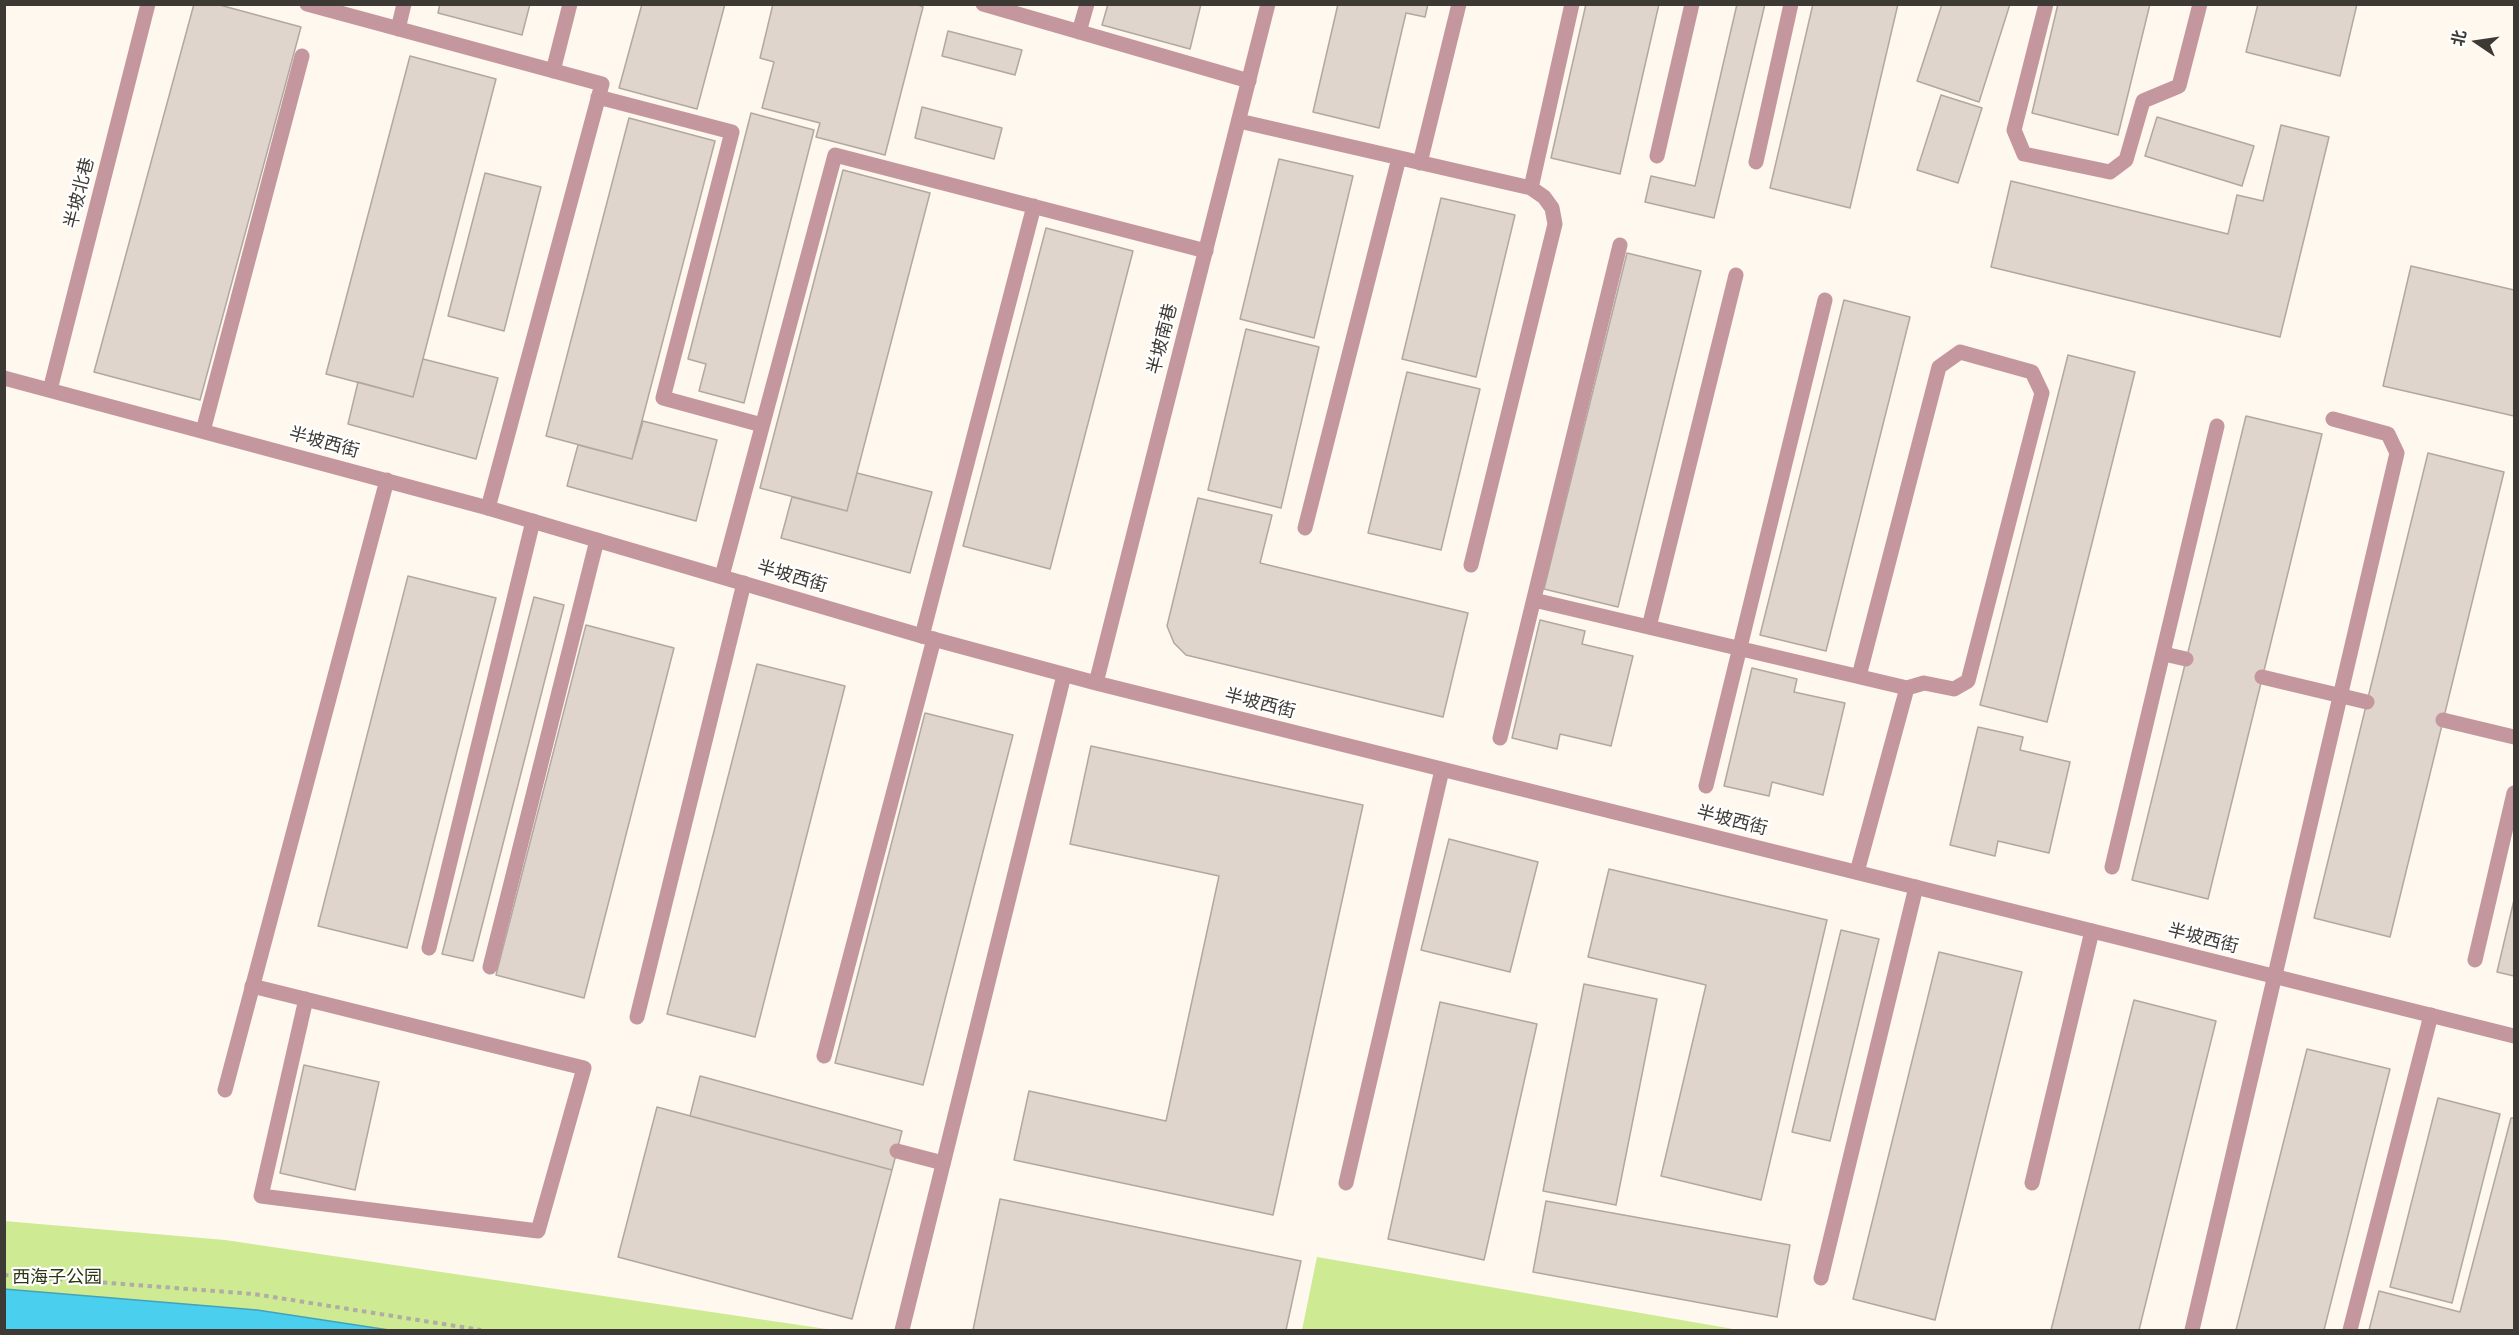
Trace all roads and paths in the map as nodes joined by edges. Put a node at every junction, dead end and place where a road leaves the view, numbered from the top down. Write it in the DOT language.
graph roads {
  1 [pos="148,4"];
  2 [pos="307,4"];
  3 [pos="404,4"];
  4 [pos="570,4"];
  5 [pos="983,4"];
  6 [pos="1087,4"];
  7 [pos="1268,4"];
  8 [pos="1459,4"];
  9 [pos="1572,4"];
  10 [pos="1692,4"];
  11 [pos="1791,4"];
  12 [pos="2046,4"];
  13 [pos="2200,4"];
  14 [pos="1003,7"];
  15 [pos="398,29"];
  16 [pos="1079,32"];
  17 [pos="302,56"];
  18 [pos="553,71"];
  19 [pos="1249,81"];
  20 [pos="598,97"];
  21 [pos="1239,121"];
  22 [pos="1657,156"];
  23 [pos="1398,158"];
  24 [pos="1756,162"];
  25 [pos="1420,163"];
  26 [pos="1531,188"];
  27 [pos="1034,207"];
  28 [pos="1620,245"];
  29 [pos="1206,251"];
  30 [pos="1736,275"];
  31 [pos="1825,300"];
  32 [pos="4,378"];
  33 [pos="50,390"];
  34 [pos="2333,419"];
  35 [pos="762,425"];
  36 [pos="2217,426"];
  37 [pos="203,431"];
  38 [pos="387,480"];
  39 [pos="488,508"];
  40 [pos="533,521"];
  41 [pos="1305,528"];
  42 [pos="597,540"];
  43 [pos="1470,565"];
  44 [pos="722,576"];
  45 [pos="744,583"];
  46 [pos="1534,600"];
  47 [pos="1649,627"];
  48 [pos="928,637"];
  49 [pos="1739,648"];
  50 [pos="2164,654"];
  51 [pos="2186,659"];
  52 [pos="1064,675"];
  53 [pos="1858,676"];
  54 [pos="2262,677"];
  55 [pos="1096,683"];
  56 [pos="1907,688"];
  57 [pos="2340,695"];
  58 [pos="2367,702"];
  59 [pos="2443,720"];
  60 [pos="2514,737"];
  61 [pos="1500,738"];
  62 [pos="1442,770"];
  63 [pos="1706,786"];
  64 [pos="2514,794"];
  65 [pos="2112,867"];
  66 [pos="1857,873"];
  67 [pos="1916,887"];
  68 [pos="2092,931"];
  69 [pos="429,948"];
  70 [pos="2475,960"];
  71 [pos="490,967"];
  72 [pos="2275,977"];
  73 [pos="252,986"];
  74 [pos="306,999"];
  75 [pos="2431,1015"];
  76 [pos="637,1017"];
  77 [pos="2514,1036"];
  78 [pos="824,1056"];
  79 [pos="225,1090"];
  80 [pos="897,1151"];
  81 [pos="943,1163"];
  82 [pos="1346,1183"];
  83 [pos="2032,1183"];
  84 [pos="4,1275"];
  85 [pos="1821,1278"];
  86 [pos="481,1330"];
  87 [pos="902,1330"];
  88 [pos="2192,1330"];
  89 [pos="2350,1330"];
  1 -- 33 [label="street, 半坡北巷"];
  2 -- 15 [label="street"];
  3 -- 15 [label="street"];
  4 -- 18 [label="street"];
  5 -- 14 [label="street"];
  6 -- 16 [label="street"];
  7 -- 19 [label="street, 半坡南巷"];
  8 -- 25 [label="street"];
  9 -- 26 [label="street"];
  10 -- 22 [label="street"];
  11 -- 24 [label="street"];
  12 -- 13 [label="street"];
  14 -- 16 [label="street"];
  15 -- 18 [label="street"];
  16 -- 19 [label="street"];
  17 -- 37 [label="street"];
  18 -- 20 [label="street"];
  19 -- 21 [label="street, 半坡南巷"];
  20 -- 35 [label="street"];
  20 -- 39 [label="street"];
  21 -- 23 [label="street"];
  21 -- 29 [label="street, 半坡南巷"];
  23 -- 25 [label="street"];
  23 -- 41 [label="street"];
  25 -- 26 [label="street"];
  26 -- 43 [label="street"];
  27 -- 29 [label="street"];
  27 -- 35 [label="street"];
  27 -- 48 [label="street"];
  28 -- 46 [label="street"];
  29 -- 55 [label="street, 半坡南巷"];
  30 -- 47 [label="street"];
  31 -- 49 [label="street"];
  32 -- 33 [label="street, 半坡西街"];
  33 -- 37 [label="street, 半坡西街"];
  34 -- 57 [label="street"];
  35 -- 44 [label="street"];
  36 -- 50 [label="street"];
  37 -- 38 [label="street, 半坡西街"];
  38 -- 39 [label="street, 半坡西街"];
  38 -- 73 [label="street"];
  39 -- 40 [label="street, 半坡西街"];
  40 -- 42 [label="street, 半坡西街"];
  40 -- 69 [label="street"];
  42 -- 44 [label="street, 半坡西街"];
  42 -- 71 [label="street"];
  44 -- 45 [label="street, 半坡西街"];
  45 -- 48 [label="street, 半坡西街"];
  45 -- 76 [label="street"];
  46 -- 47 [label="street"];
  46 -- 61 [label="street"];
  47 -- 49 [label="street"];
  48 -- 52 [label="street, 半坡西街"];
  48 -- 78 [label="street"];
  49 -- 53 [label="street"];
  49 -- 63 [label="street"];
  50 -- 51 [label="street"];
  50 -- 65 [label="street"];
  52 -- 55 [label="street, 半坡西街"];
  52 -- 81 [label="street"];
  53 -- 56 [label="street"];
  53 -- 56 [label="street"];
  54 -- 57 [label="street"];
  55 -- 62 [label="street, 半坡西街"];
  56 -- 66 [label="street"];
  57 -- 58 [label="street"];
  57 -- 72 [label="street"];
  59 -- 60 [label="street"];
  62 -- 66 [label="street, 半坡西街"];
  62 -- 82 [label="street"];
  64 -- 70 [label="street"];
  66 -- 67 [label="street, 半坡西街"];
  67 -- 68 [label="street, 半坡西街"];
  67 -- 85 [label="street"];
  68 -- 72 [label="street, 半坡西街"];
  68 -- 83 [label="street"];
  72 -- 75 [label="street, 半坡西街"];
  72 -- 88 [label="street"];
  73 -- 74 [label="street"];
  73 -- 79 [label="street"];
  74 -- 74 [label="street"];
  75 -- 77 [label="street, 半坡西街"];
  75 -- 89 [label="street"];
  80 -- 81 [label="street"];
  81 -- 87 [label="street"];
  84 -- 86 [label="path"];
}
